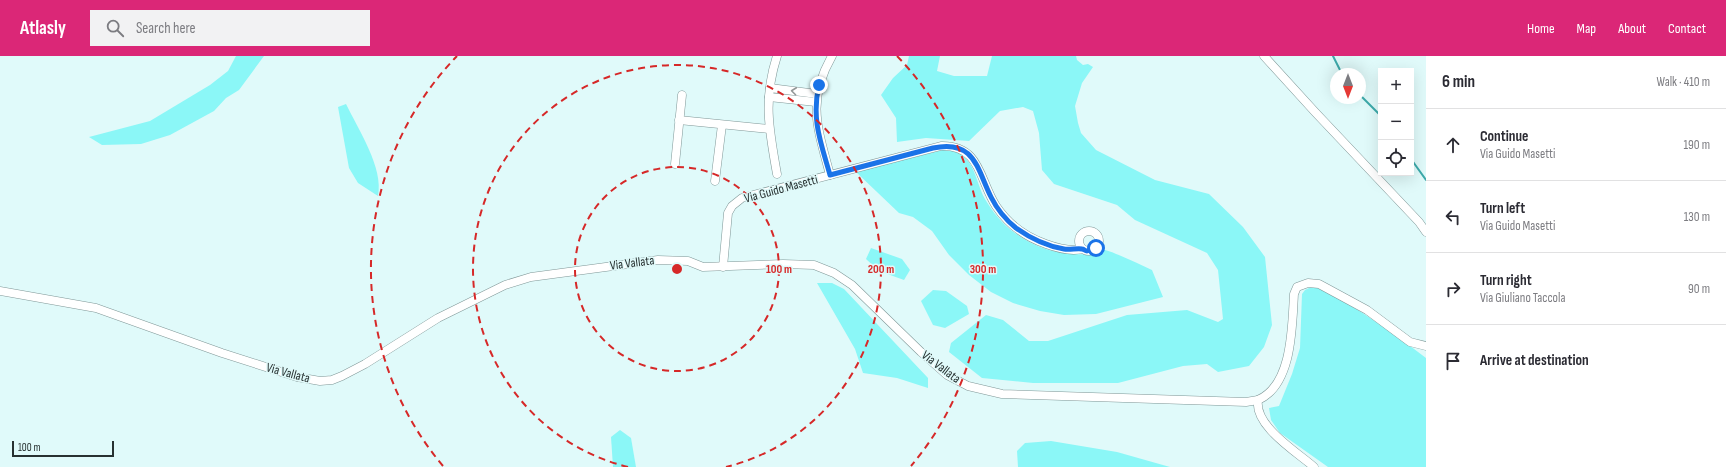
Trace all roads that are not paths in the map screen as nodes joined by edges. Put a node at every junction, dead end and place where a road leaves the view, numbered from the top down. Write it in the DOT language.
graph roads {
  1 [pos="777,56"];
  2 [pos="832,56"];
  3 [pos="1264,56"];
  4 [pos="770,93"];
  5 [pos="682,95"];
  6 [pos="816,98"];
  7 [pos="679,120"];
  8 [pos="722,124"];
  9 [pos="769,130"];
  10 [pos="675,164"];
  11 [pos="777,174"];
  12 [pos="830,175"];
  13 [pos="715,181"];
  14 [pos="1426,232"];
  15 [pos="1082,249"];
  16 [pos="723,267"];
  17 [pos="0,291"];
  18 [pos="1426,346"];
  19 [pos="1258,400"];
  20 [pos="1314,467"];
  1 -- 4 [label="street"];
  2 -- 6 [label="street"];
  3 -- 14 [label="street"];
  4 -- 6 [label="street"];
  4 -- 9 [label="street"];
  5 -- 7 [label="street"];
  6 -- 12 [label="street"];
  7 -- 8 [label="street"];
  7 -- 10 [label="street"];
  8 -- 9 [label="street"];
  8 -- 13 [label="street"];
  9 -- 11 [label="street"];
  12 -- 15 [label="street, Via Guido Masetti"];
  12 -- 16 [label="street, Via Guido Masetti"];
  16 -- 17 [label="street, Via Vallata"];
  16 -- 19 [label="street, Via Vallata"];
  18 -- 19 [label="street"];
  19 -- 20 [label="street"];
}
